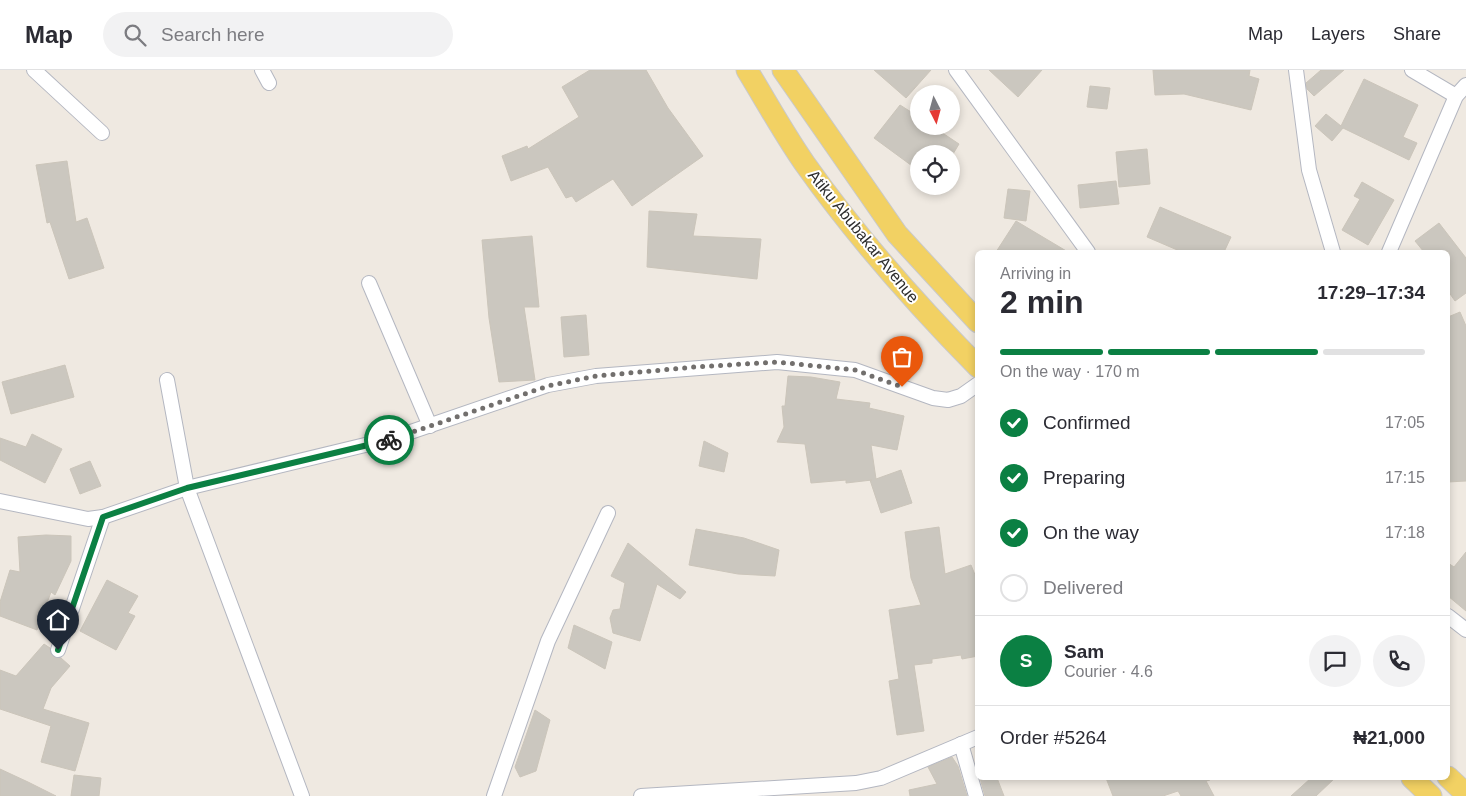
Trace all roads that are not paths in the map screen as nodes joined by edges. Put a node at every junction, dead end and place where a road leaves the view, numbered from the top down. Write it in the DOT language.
graph roads {
  1 [pos="34,70"];
  2 [pos="262,70"];
  3 [pos="747,70"];
  4 [pos="783,70"];
  5 [pos="956,70"];
  6 [pos="1296,70"];
  7 [pos="1412,70"];
  8 [pos="269,83"];
  9 [pos="1466,85"];
  10 [pos="1456,96"];
  11 [pos="102,133"];
  12 [pos="1087,250"];
  13 [pos="1332,250"];
  14 [pos="1391,250"];
  15 [pos="368,283"];
  16 [pos="975,319"];
  17 [pos="975,364"];
  18 [pos="167,380"];
  19 [pos="975,386"];
  20 [pos="430,426"];
  21 [pos="187,488"];
  22 [pos="0,501"];
  23 [pos="608,513"];
  24 [pos="103,517"];
  25 [pos="1450,618"];
  26 [pos="1466,630"];
  27 [pos="58,650"];
  28 [pos="975,738"];
  29 [pos="961,744"];
  30 [pos="1414,780"];
  31 [pos="1445,784"];
  32 [pos="735,793"];
  33 [pos="1466,794"];
  34 [pos="302,796"];
  35 [pos="494,796"];
  36 [pos="641,796"];
  37 [pos="976,796"];
  38 [pos="1431,796"];
  1 -- 11 [label="street"];
  2 -- 8 [label="street"];
  3 -- 17 [label="main road, Atiku Abubakar Avenue"];
  4 -- 16 [label="main road, Atiku Abubakar Avenue"];
  5 -- 12 [label="street"];
  6 -- 13 [label="street"];
  7 -- 10 [label="street"];
  9 -- 10 [label="street"];
  10 -- 14 [label="street"];
  15 -- 20 [label="street"];
  18 -- 21 [label="street"];
  19 -- 20 [label="street"];
  20 -- 21 [label="street"];
  21 -- 24 [label="street"];
  21 -- 34 [label="street"];
  22 -- 24 [label="street"];
  23 -- 35 [label="street"];
  24 -- 27 [label="street"];
  25 -- 26 [label="street"];
  28 -- 29 [label="street"];
  29 -- 32 [label="street"];
  29 -- 37 [label="street"];
  30 -- 38 [label="main road"];
  31 -- 33 [label="main road"];
  32 -- 36 [label="street"];
}
